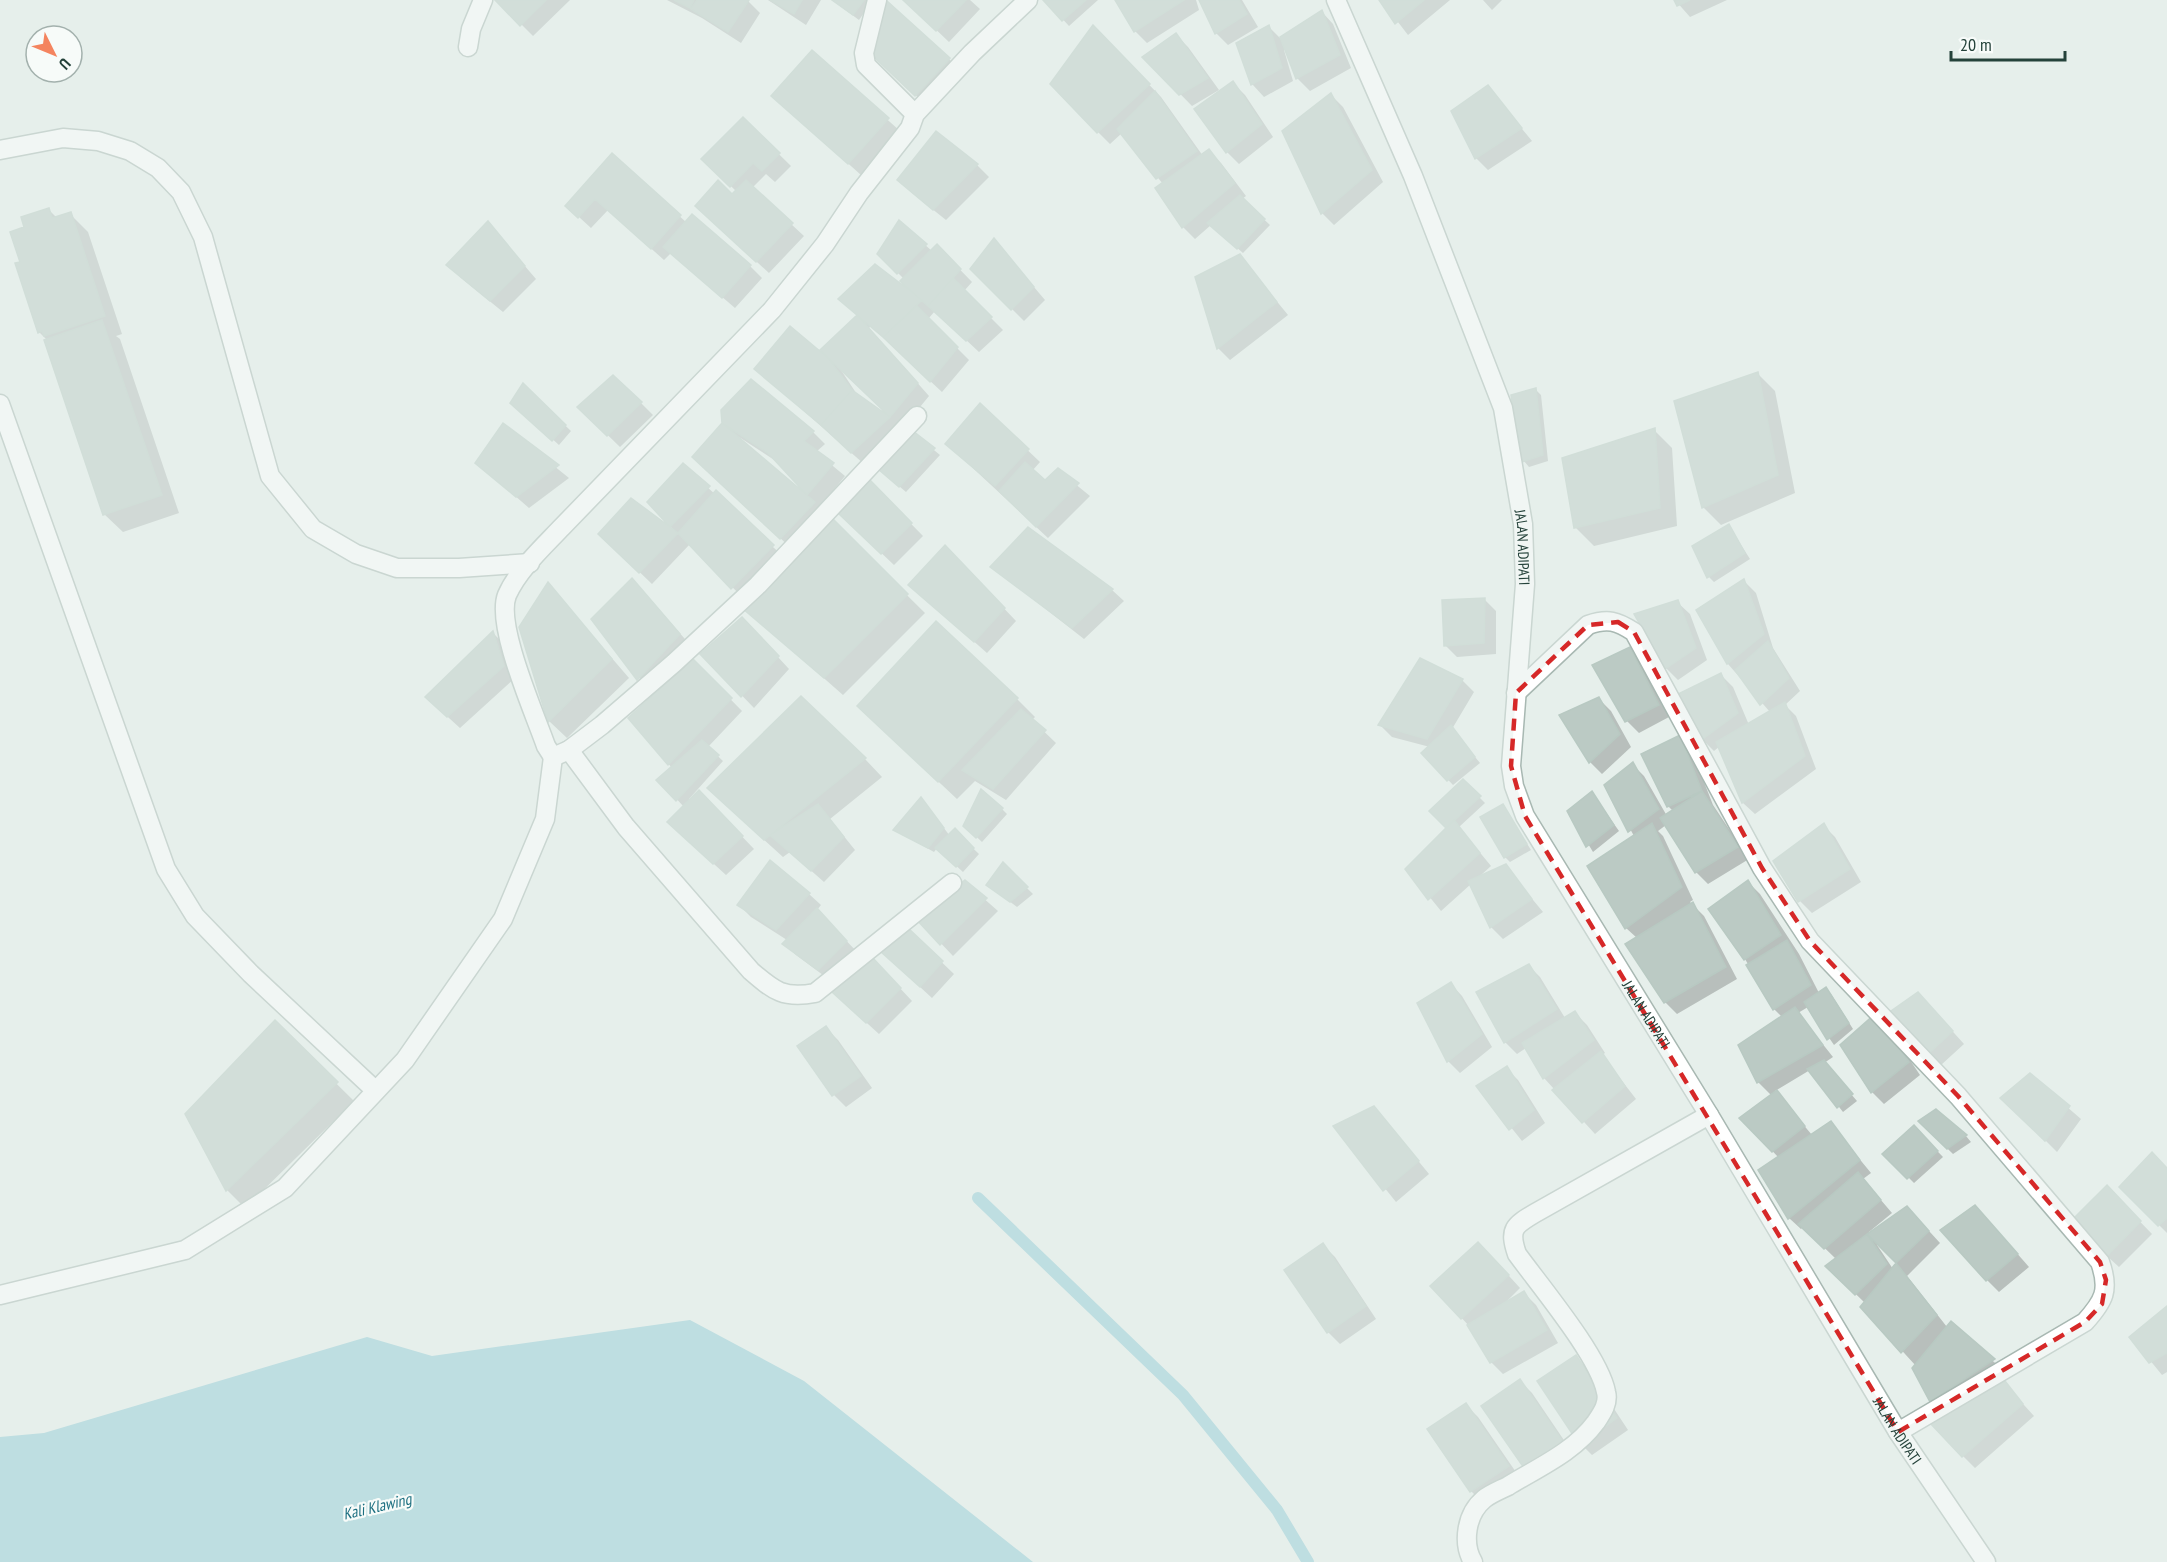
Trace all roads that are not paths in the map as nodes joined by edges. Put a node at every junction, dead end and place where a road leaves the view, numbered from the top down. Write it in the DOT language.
graph roads {
  1 [pos="483,0"];
  2 [pos="877,0"];
  3 [pos="1029,0"];
  4 [pos="1336,0"];
  5 [pos="468,47"];
  6 [pos="915,114"];
  7 [pos="0,150"];
  8 [pos="0,404"];
  9 [pos="917,416"];
  10 [pos="530,563"];
  11 [pos="1516,693"];
  12 [pos="561,753"];
  13 [pos="952,883"];
  14 [pos="376,1091"];
  15 [pos="1709,1116"];
  16 [pos="0,1295"];
  17 [pos="1898,1432"];
  18 [pos="1473,1562"];
  19 [pos="1986,1562"];
  1 -- 5 [label="street"];
  2 -- 6 [label="street"];
  3 -- 6 [label="street"];
  4 -- 11 [label="street, JALAN ADIPATI"];
  6 -- 10 [label="street"];
  7 -- 10 [label="street"];
  8 -- 14 [label="street"];
  9 -- 12 [label="street"];
  10 -- 12 [label="street"];
  11 -- 15 [label="street, JALAN ADIPATI"];
  11 -- 17 [label="street"];
  12 -- 13 [label="street"];
  12 -- 14 [label="street"];
  14 -- 16 [label="street"];
  15 -- 17 [label="street, JALAN ADIPATI"];
  15 -- 18 [label="street"];
  17 -- 19 [label="street, JALAN ADIPATI"];
}
